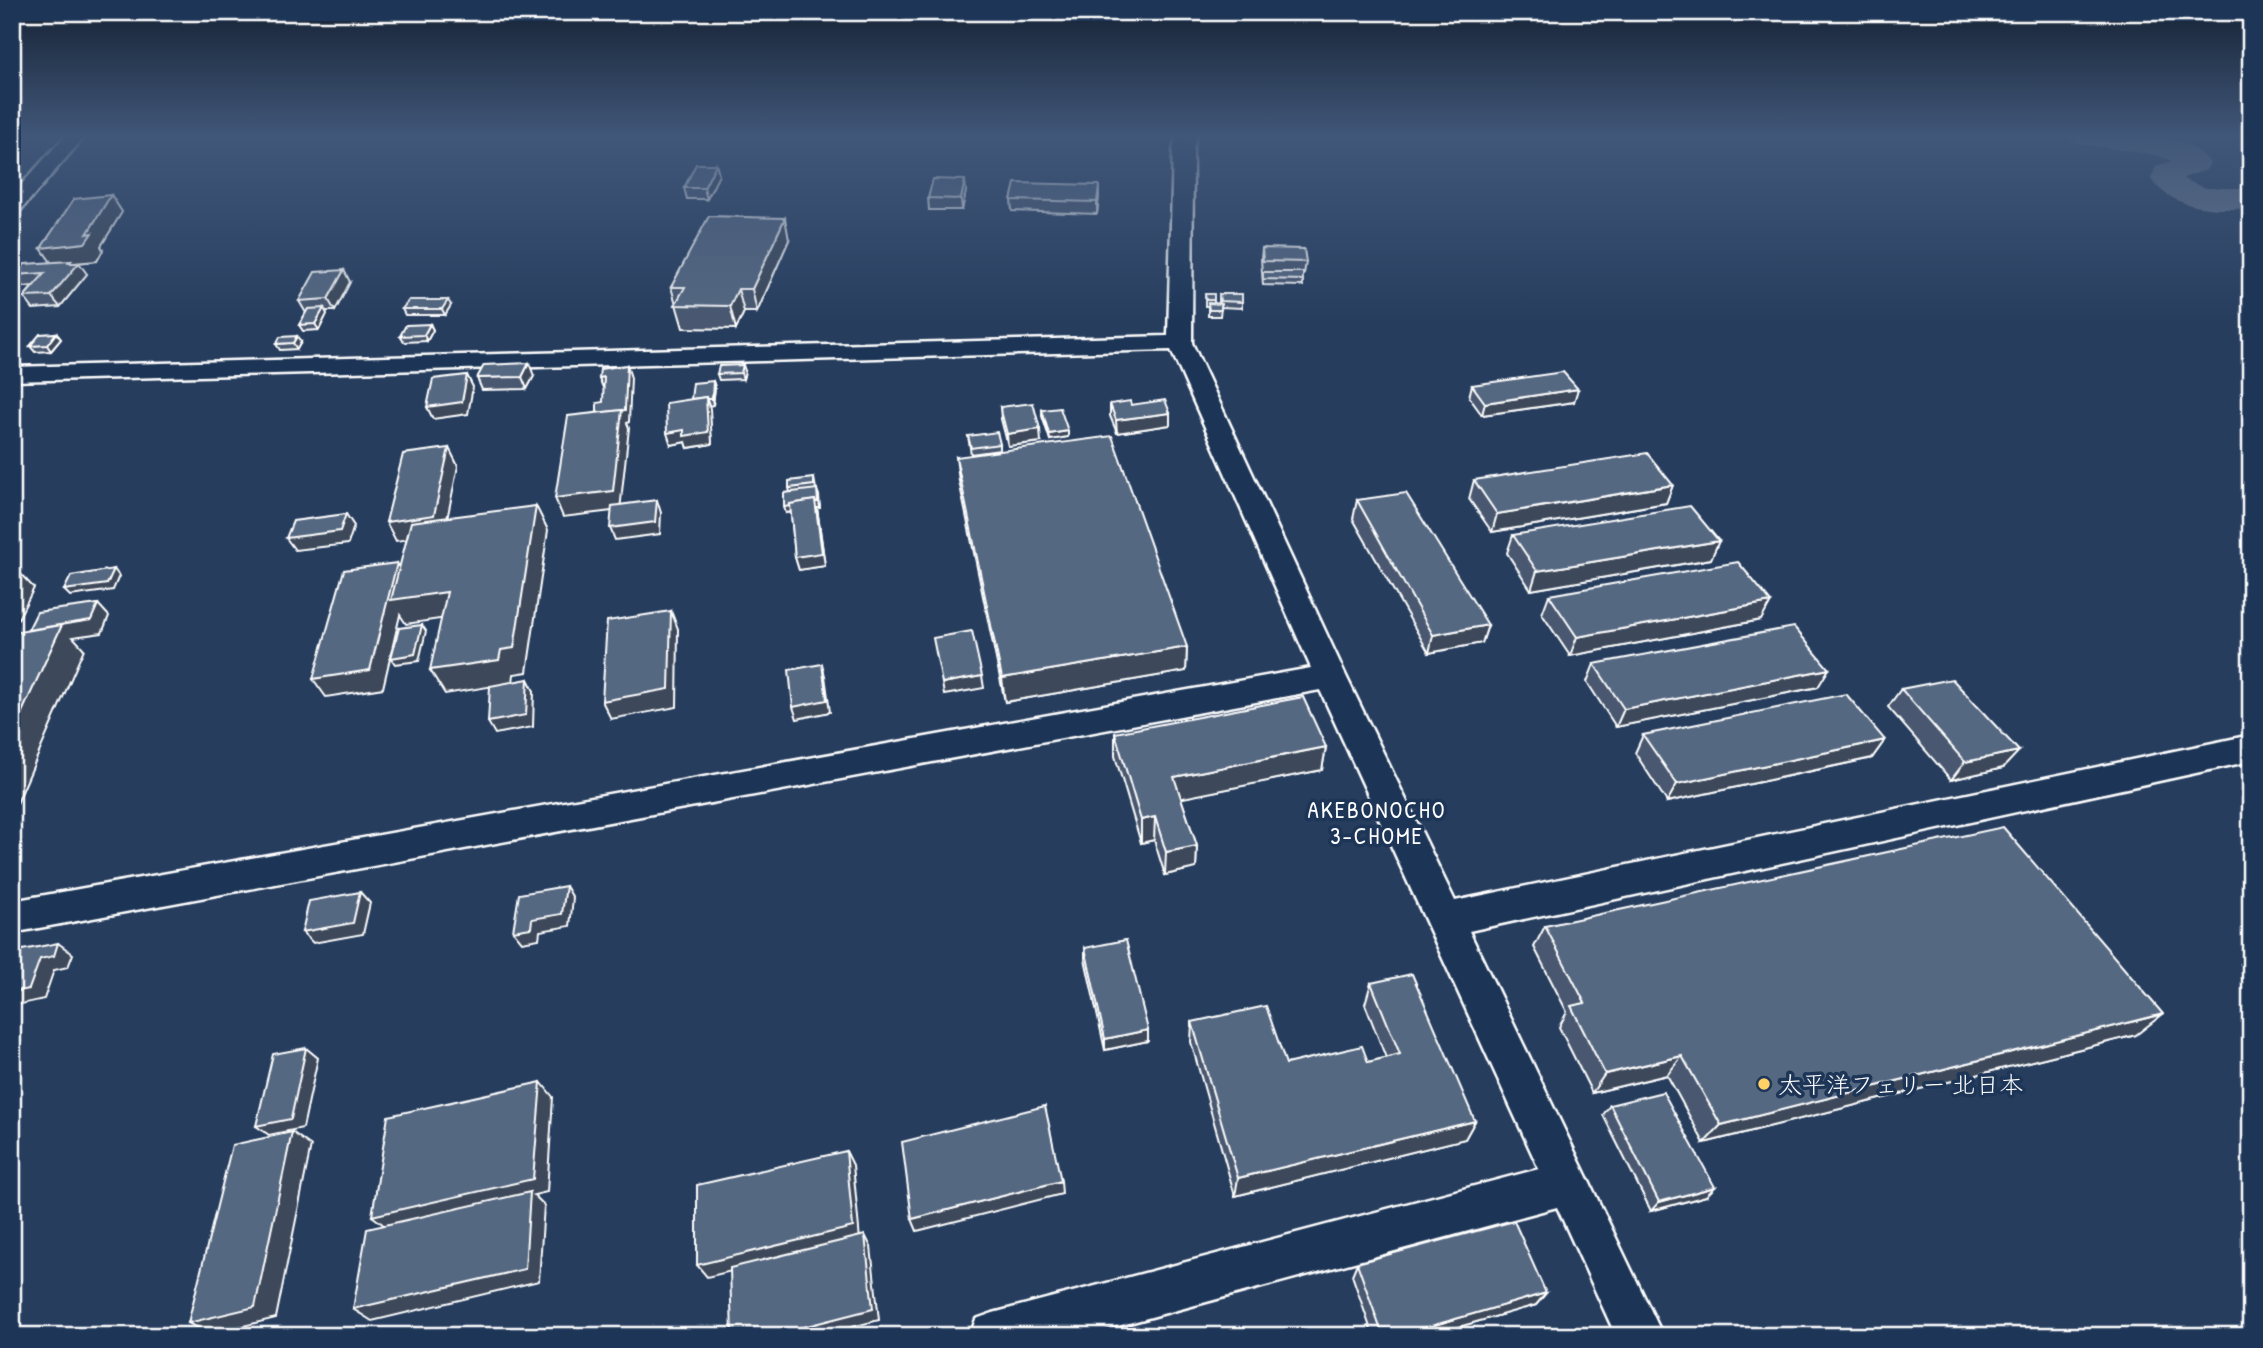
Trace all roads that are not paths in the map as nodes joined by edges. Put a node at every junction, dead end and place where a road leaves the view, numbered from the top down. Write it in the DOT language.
graph roads {
  1 [pos="1182,198"];
  2 [pos="1180,343"];
  3 [pos="12,374"];
  4 [pos="1330,676"];
  5 [pos="2251,748"];
  6 [pos="12,917"];
  7 [pos="1444,920"];
  8 [pos="1567,1183"];
  9 [pos="993,1336"];
  10 [pos="1640,1336"];
  1 -- 2 [label="street"];
  2 -- 3 [label="street"];
  2 -- 4 [label="street"];
  4 -- 6 [label="street"];
  4 -- 7 [label="street"];
  5 -- 7 [label="street"];
  7 -- 8 [label="street"];
  8 -- 9 [label="street"];
  8 -- 10 [label="street"];
}
